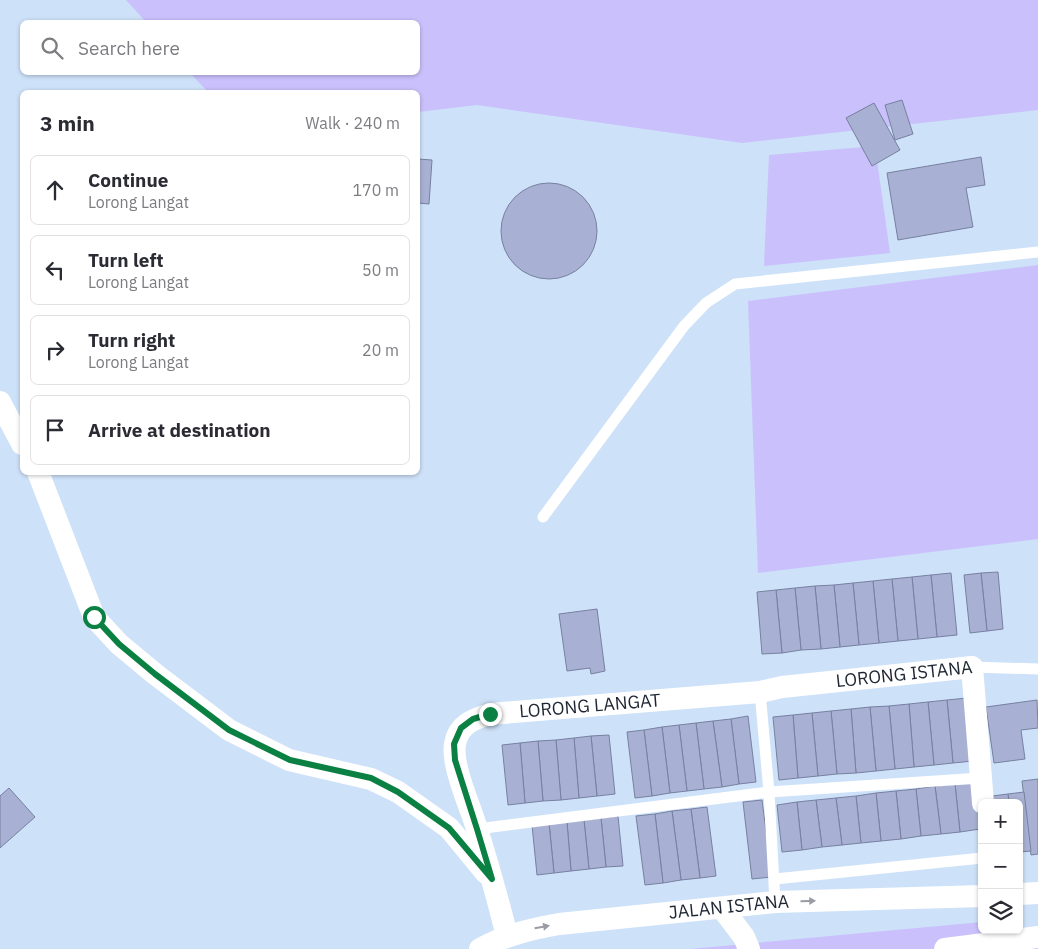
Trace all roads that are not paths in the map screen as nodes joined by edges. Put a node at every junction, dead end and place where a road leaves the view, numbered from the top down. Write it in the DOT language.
graph roads {
  1 [pos="1038,252"];
  2 [pos="0,402"];
  3 [pos="20,440"];
  4 [pos="39,475"];
  5 [pos="543,517"];
  6 [pos="972,667"];
  7 [pos="1038,669"];
  8 [pos="760,692"];
  9 [pos="981,778"];
  10 [pos="769,792"];
  11 [pos="983,799"];
  12 [pos="477,829"];
  13 [pos="978,858"];
  14 [pos="492,879"];
  15 [pos="775,879"];
  16 [pos="1038,893"];
  17 [pos="1023,894"];
  18 [pos="978,896"];
  19 [pos="775,902"];
  20 [pos="722,908"];
  21 [pos="507,936"];
  22 [pos="1038,937"];
  23 [pos="472,949"];
  24 [pos="480,949"];
  25 [pos="749,949"];
  26 [pos="945,949"];
  1 -- 5 [label="lane"];
  2 -- 3 [label="street"];
  4 -- 14 [label="street, LORONG LANGAT"];
  6 -- 7 [label="lane"];
  6 -- 8 [label="street, LORONG ISTANA"];
  6 -- 9 [label="street, LORONG ISTANA"];
  8 -- 10 [label="lane"];
  8 -- 12 [label="street, LORONG LANGAT"];
  9 -- 10 [label="lane"];
  9 -- 11 [label="street, LORONG ISTANA"];
  10 -- 12 [label="lane"];
  10 -- 15 [label="lane"];
  12 -- 14 [label="street, LORONG LANGAT"];
  13 -- 15 [label="lane"];
  14 -- 21 [label="street, LORONG LANGAT"];
  15 -- 19 [label="lane"];
  16 -- 17 [label="street"];
  19 -- 18 [label="street, JALAN ISTANA, one-way"];
  19 -- 20 [label="street, JALAN ISTANA"];
  21 -- 20 [label="street, JALAN ISTANA, one-way"];
  20 -- 25 [label="street"];
  21 -- 24 [label="street, JALAN ISTANA"];
  22 -- 26 [label="street"];
  23 -- 24 [label="street"];
}
